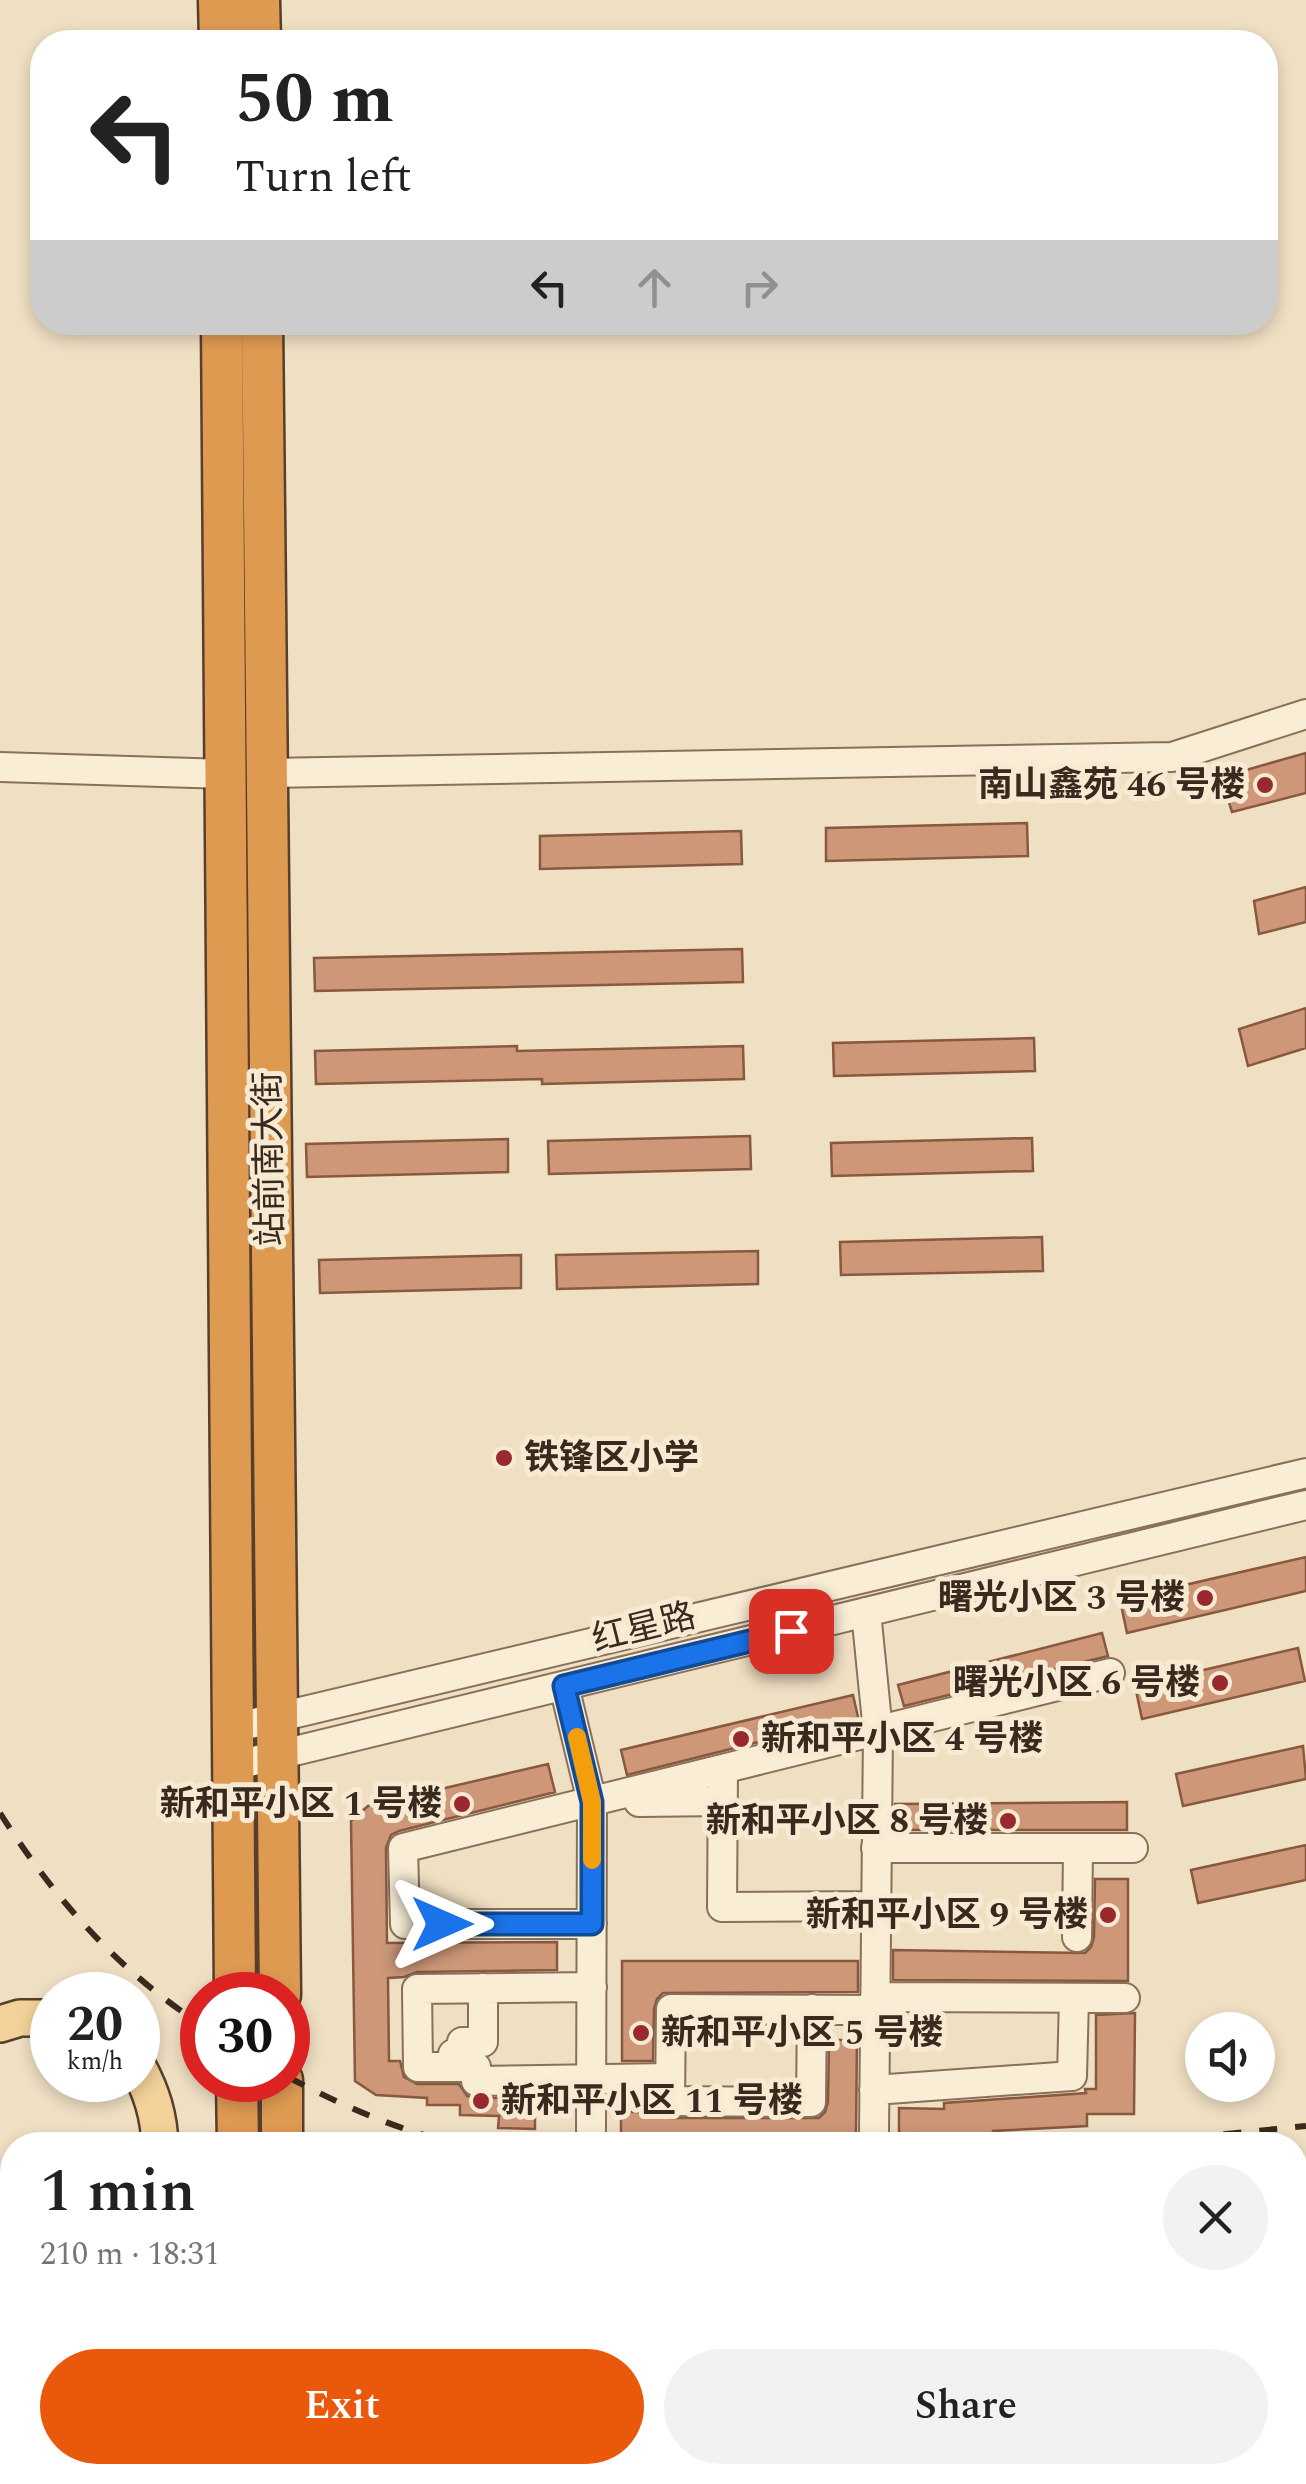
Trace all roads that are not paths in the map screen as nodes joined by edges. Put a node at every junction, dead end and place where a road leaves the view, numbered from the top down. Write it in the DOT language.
graph roads {
  1 [pos="219,0"];
  2 [pos="259,0"];
  3 [pos="220,30"];
  4 [pos="260,30"];
  5 [pos="222,335"];
  6 [pos="262,335"];
  7 [pos="1306,714"];
  8 [pos="0,767"];
  9 [pos="267,773"];
  10 [pos="226,774"];
  11 [pos="1306,1473"];
  12 [pos="1306,1506"];
  13 [pos="866,1612"];
  14 [pos="1110,1673"];
  15 [pos="564,1686"];
  16 [pos="878,1732"];
  17 [pos="276,1736"];
  18 [pos="233,1747"];
  19 [pos="723,1770"];
  20 [pos="723,1801"];
  21 [pos="592,1802"];
  22 [pos="876,1848"];
  23 [pos="1078,1848"];
  24 [pos="1132,1848"];
  25 [pos="876,1906"];
  26 [pos="592,1924"];
  27 [pos="1078,1937"];
  28 [pos="236,1972"];
  29 [pos="280,1972"];
  30 [pos="592,1987"];
  31 [pos="483,1988"];
  32 [pos="1074,1998"];
  33 [pos="1125,1998"];
  34 [pos="875,2003"];
  35 [pos="812,2009"];
  36 [pos="30,2018"];
  37 [pos="0,2024"];
  38 [pos="453,2067"];
  39 [pos="670,2078"];
  40 [pos="592,2079"];
  41 [pos="874,2090"];
  42 [pos="154,2102"];
  43 [pos="237,2102"];
  44 [pos="282,2102"];
  45 [pos="591,2130"];
  46 [pos="159,2132"];
  47 [pos="238,2132"];
  48 [pos="282,2132"];
  49 [pos="874,2132"];
  1 -- 3 [label="highway"];
  2 -- 4 [label="highway"];
  5 -- 10 [label="highway, 站前南大街"];
  6 -- 9 [label="highway, 站前南大街"];
  7 -- 9 [label="street"];
  8 -- 10 [label="street"];
  9 -- 17 [label="highway, 站前南大街"];
  10 -- 18 [label="highway, 站前南大街"];
  11 -- 17 [label="street, 红星路"];
  12 -- 13 [label="street, 红星路"];
  13 -- 15 [label="street, 红星路"];
  13 -- 16 [label="street"];
  14 -- 16 [label="street"];
  15 -- 17 [label="street, 红星路"];
  15 -- 21 [label="street"];
  16 -- 19 [label="street"];
  16 -- 22 [label="street"];
  17 -- 18 [label="street, 红星路"];
  17 -- 18 [label="street, 红星路"];
  17 -- 29 [label="highway, 站前南大街"];
  18 -- 28 [label="highway, 站前南大街"];
  19 -- 20 [label="street"];
  19 -- 21 [label="street"];
  20 -- 21 [label="street"];
  20 -- 25 [label="street"];
  21 -- 26 [label="street"];
  21 -- 26 [label="street"];
  22 -- 23 [label="street"];
  22 -- 25 [label="street"];
  23 -- 24 [label="street"];
  23 -- 27 [label="street"];
  25 -- 34 [label="street"];
  26 -- 30 [label="street"];
  30 -- 31 [label="street"];
  30 -- 40 [label="street"];
  31 -- 38 [label="street"];
  31 -- 38 [label="street"];
  32 -- 33 [label="street"];
  32 -- 34 [label="street"];
  32 -- 41 [label="street"];
  34 -- 35 [label="street"];
  34 -- 41 [label="street"];
  35 -- 39 [label="street"];
  35 -- 39 [label="street"];
  36 -- 37 [label="main road"];
  38 -- 40 [label="street"];
  39 -- 40 [label="street"];
  40 -- 45 [label="street"];
  41 -- 49 [label="street"];
  42 -- 46 [label="main road"];
  43 -- 47 [label="highway"];
  44 -- 48 [label="highway"];
}
